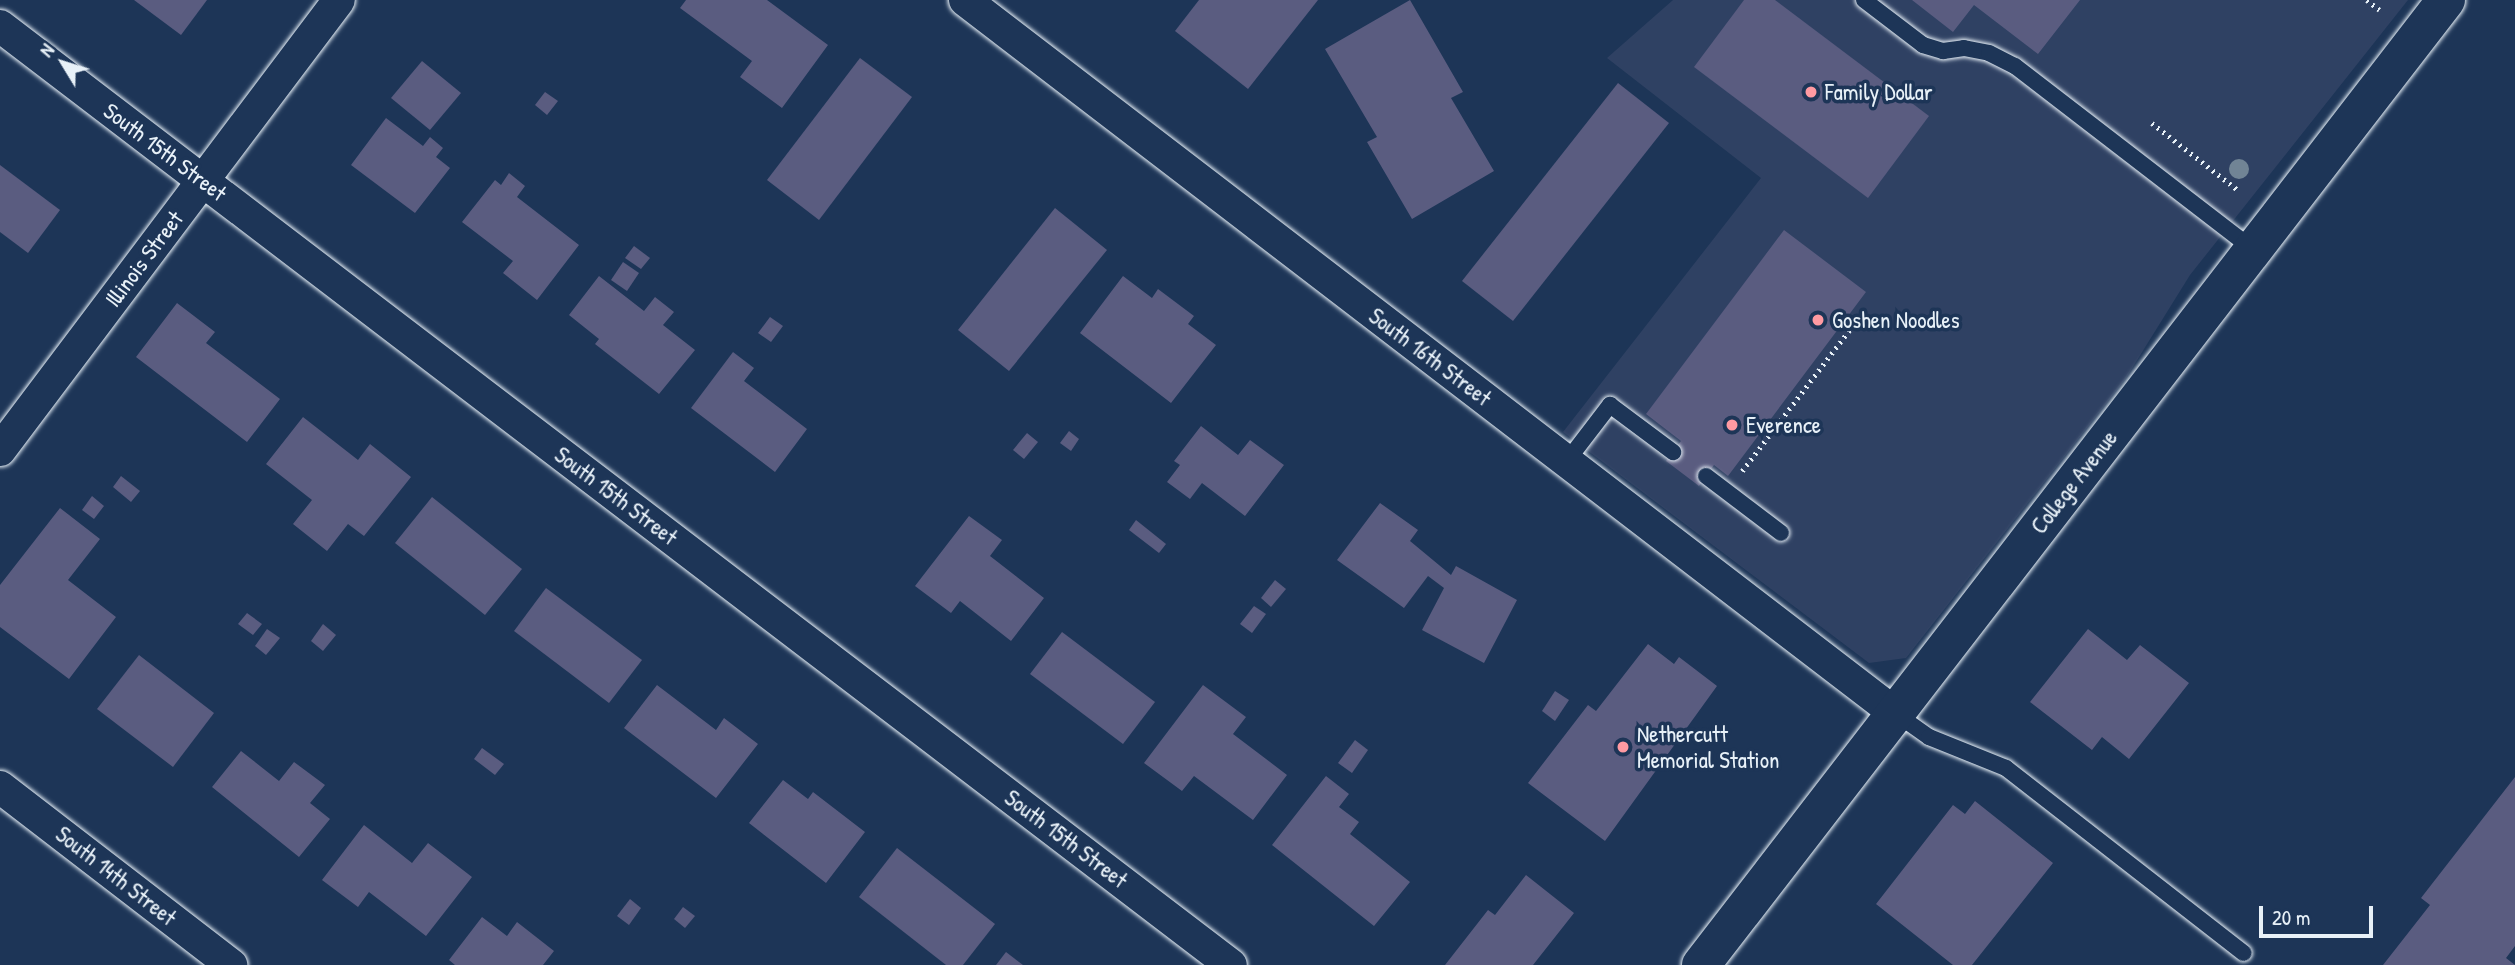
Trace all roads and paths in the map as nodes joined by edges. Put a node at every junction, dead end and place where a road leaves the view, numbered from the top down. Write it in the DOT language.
graph roads {
  1 [pos="339,0"];
  2 [pos="965,0"];
  3 [pos="1864,0"];
  4 [pos="2367,0"];
  5 [pos="2446,0"];
  6 [pos="2380,10"];
  7 [pos="0,26"];
  8 [pos="2152,123"];
  9 [pos="202,180"];
  10 [pos="2238,190"];
  11 [pos="2254,250"];
  12 [pos="1858,319"];
  13 [pos="0,450"];
  14 [pos="1673,452"];
  15 [pos="1567,461"];
  16 [pos="1706,476"];
  17 [pos="1727,491"];
  18 [pos="1781,533"];
  19 [pos="1895,713"];
  20 [pos="0,788"];
  21 [pos="2244,953"];
  22 [pos="231,965"];
  23 [pos="1231,965"];
  24 [pos="1701,965"];
  1 -- 9 [label="street, Illinois Street"];
  2 -- 15 [label="street, South 16th Street"];
  3 -- 11 [label="lane"];
  4 -- 6 [label="path"];
  5 -- 11 [label="main road, College Avenue"];
  7 -- 9 [label="street, South 15th Street"];
  8 -- 10 [label="path"];
  9 -- 13 [label="street, Illinois Street"];
  9 -- 23 [label="street, South 15th Street"];
  11 -- 19 [label="main road, College Avenue"];
  12 -- 17 [label="path"];
  14 -- 15 [label="lane"];
  15 -- 19 [label="street, South 16th Street"];
  16 -- 17 [label="lane"];
  17 -- 18 [label="lane"];
  19 -- 21 [label="lane"];
  19 -- 24 [label="main road, College Avenue"];
  20 -- 22 [label="street, South 14th Street"];
}
